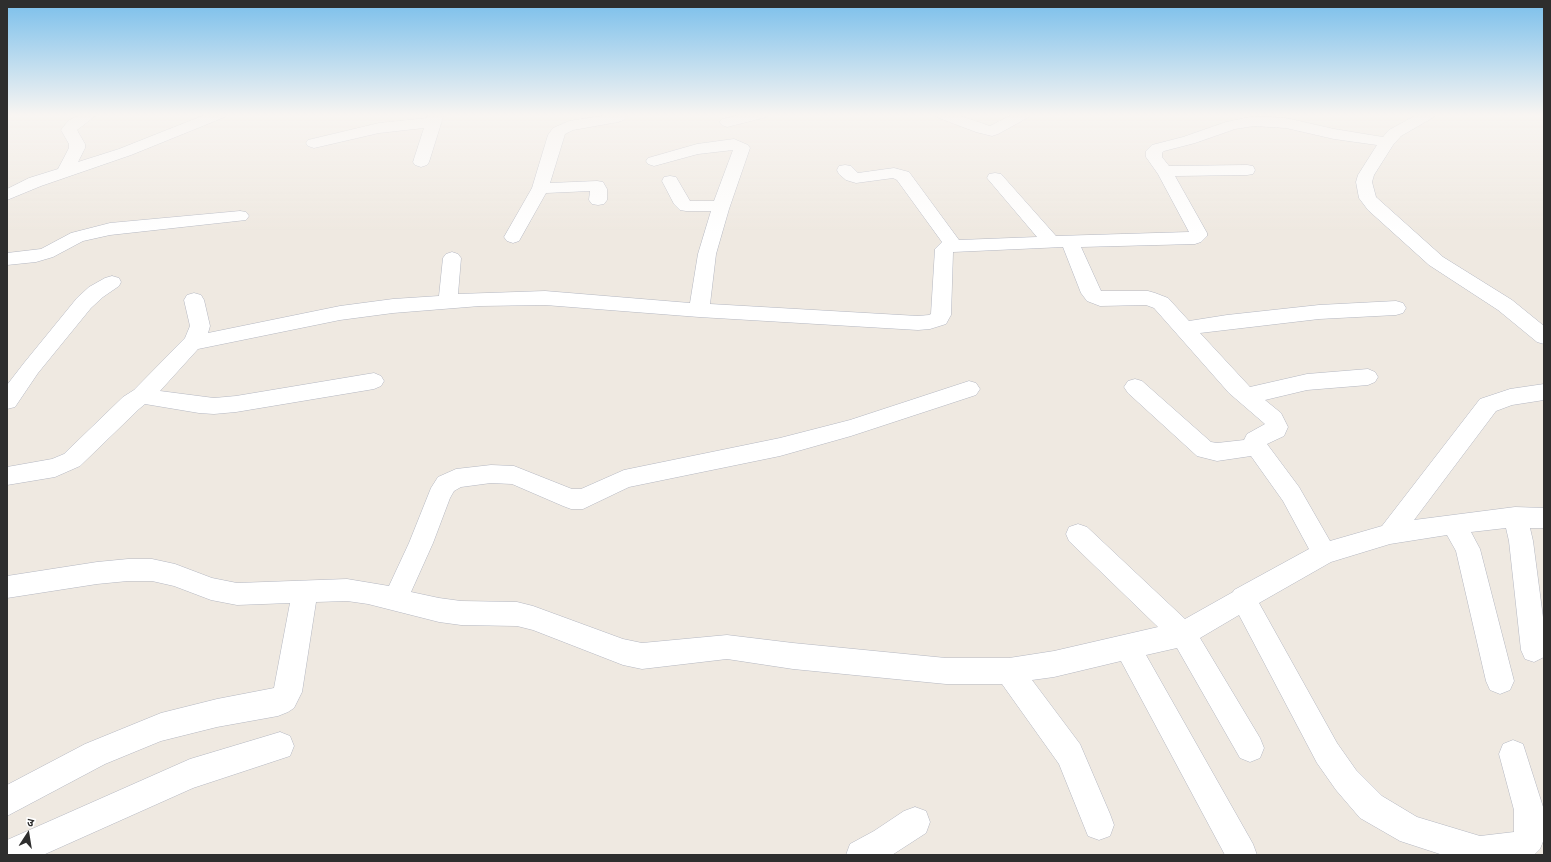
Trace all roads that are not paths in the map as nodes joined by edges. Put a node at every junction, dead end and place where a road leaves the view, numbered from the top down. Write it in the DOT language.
graph roads {
  1 [pos="74,154"];
  2 [pos="119,154"];
  3 [pos="423,154"];
  4 [pos="550,154"];
  5 [pos="678,154"];
  6 [pos="741,154"];
  7 [pos="1154,154"];
  8 [pos="1379,154"];
  9 [pos="654,161"];
  10 [pos="421,162"];
  11 [pos="845,170"];
  12 [pos="1247,170"];
  13 [pos="1164,171"];
  14 [pos="64,173"];
  15 [pos="995,178"];
  16 [pos="670,180"];
  17 [pos="540,188"];
  18 [pos="7,195"];
  19 [pos="598,200"];
  20 [pos="721,207"];
  21 [pos="240,216"];
  22 [pos="513,237"];
  23 [pos="1060,241"];
  24 [pos="954,246"];
  25 [pos="452,258"];
  26 [pos="7,259"];
  27 [pos="112,282"];
  28 [pos="194,300"];
  29 [pos="448,300"];
  30 [pos="1396,308"];
  31 [pos="699,310"];
  32 [pos="1183,329"];
  33 [pos="1544,338"];
  34 [pos="192,343"];
  35 [pos="1368,377"];
  36 [pos="374,381"];
  37 [pos="1135,387"];
  38 [pos="969,388"];
  39 [pos="1544,392"];
  40 [pos="142,396"];
  41 [pos="1246,396"];
  42 [pos="7,400"];
  43 [pos="1255,446"];
  44 [pos="7,476"];
  45 [pos="1515,517"];
  46 [pos="1544,518"];
  47 [pos="1453,524"];
  48 [pos="1078,534"];
  49 [pos="1390,534"];
  50 [pos="1324,553"];
  51 [pos="7,587"];
  52 [pos="305,593"];
  53 [pos="1243,598"];
  54 [pos="395,600"];
  55 [pos="1183,634"];
  56 [pos="1127,646"];
  57 [pos="1534,650"];
  58 [pos="1009,671"];
  59 [pos="1500,681"];
  60 [pos="280,746"];
  61 [pos="1250,748"];
  62 [pos="1513,754"];
  63 [pos="7,801"];
  64 [pos="915,822"];
  65 [pos="1099,825"];
  66 [pos="8,855"];
  67 [pos="861,855"];
  68 [pos="1242,855"];
  1 -- 14 [label="street"];
  2 -- 14 [label="street"];
  3 -- 10 [label="street"];
  4 -- 17 [label="street"];
  5 -- 9 [label="street"];
  6 -- 20 [label="street"];
  7 -- 13 [label="street"];
  8 -- 33 [label="street"];
  11 -- 24 [label="street"];
  12 -- 13 [label="street"];
  13 -- 23 [label="street"];
  14 -- 18 [label="street"];
  15 -- 23 [label="street"];
  16 -- 20 [label="street"];
  17 -- 19 [label="street"];
  17 -- 22 [label="street"];
  20 -- 31 [label="street"];
  21 -- 26 [label="street"];
  23 -- 24 [label="street"];
  23 -- 32 [label="street"];
  24 -- 31 [label="street"];
  25 -- 29 [label="street"];
  27 -- 42 [label="street"];
  28 -- 34 [label="street"];
  29 -- 31 [label="street"];
  29 -- 34 [label="street"];
  30 -- 32 [label="street"];
  32 -- 41 [label="street"];
  34 -- 40 [label="street"];
  35 -- 41 [label="street"];
  36 -- 40 [label="street"];
  37 -- 43 [label="street"];
  38 -- 54 [label="street"];
  39 -- 49 [label="street"];
  40 -- 44 [label="street"];
  41 -- 43 [label="street"];
  43 -- 50 [label="street"];
  45 -- 46 [label="street"];
  45 -- 47 [label="street"];
  45 -- 57 [label="street"];
  47 -- 49 [label="street"];
  47 -- 59 [label="street"];
  48 -- 55 [label="street"];
  49 -- 50 [label="street"];
  50 -- 53 [label="street"];
  51 -- 52 [label="street"];
  52 -- 54 [label="street"];
  52 -- 63 [label="street"];
  53 -- 55 [label="street"];
  53 -- 62 [label="street"];
  54 -- 58 [label="street"];
  55 -- 56 [label="street"];
  55 -- 61 [label="street"];
  56 -- 58 [label="street"];
  56 -- 68 [label="street"];
  58 -- 65 [label="street"];
  60 -- 66 [label="street"];
  64 -- 67 [label="street"];
}
